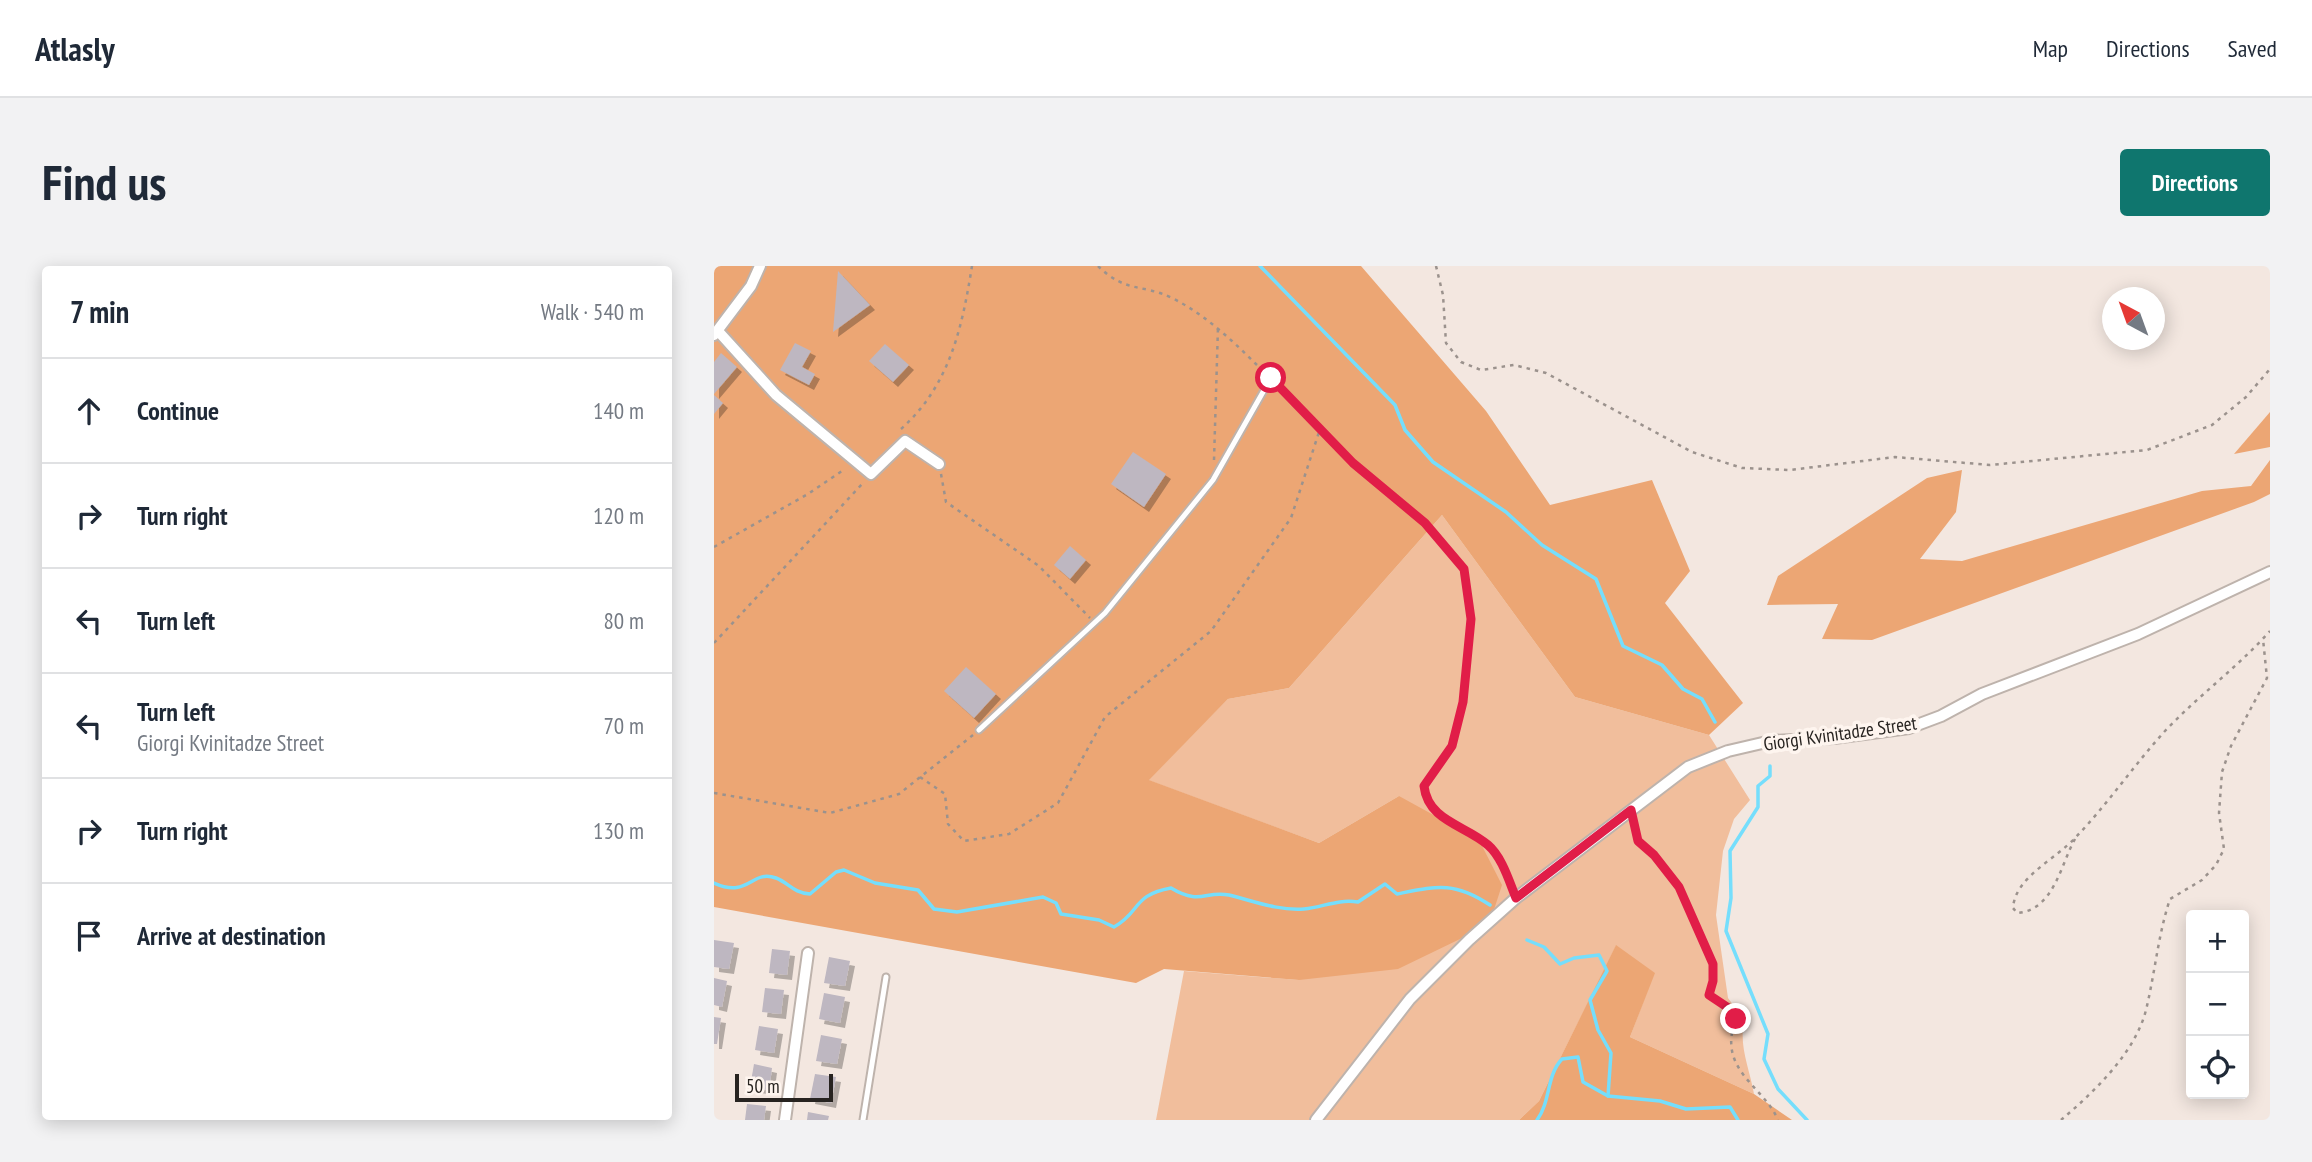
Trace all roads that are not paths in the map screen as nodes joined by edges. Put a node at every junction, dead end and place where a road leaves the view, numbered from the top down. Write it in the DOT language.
graph roads {
  1 [pos="760,266"];
  2 [pos="716,333"];
  3 [pos="1271,378"];
  4 [pos="939,464"];
  5 [pos="2270,572"];
  6 [pos="979,730"];
  7 [pos="808,954"];
  8 [pos="886,977"];
  9 [pos="1316,1118"];
  10 [pos="785,1120"];
  11 [pos="863,1120"];
  1 -- 2 [label="street"];
  2 -- 4 [label="street"];
  3 -- 6 [label="lane"];
  5 -- 9 [label="street, Giorgi Kvinitadze Street"];
  7 -- 10 [label="street"];
  8 -- 11 [label="lane"];
}
